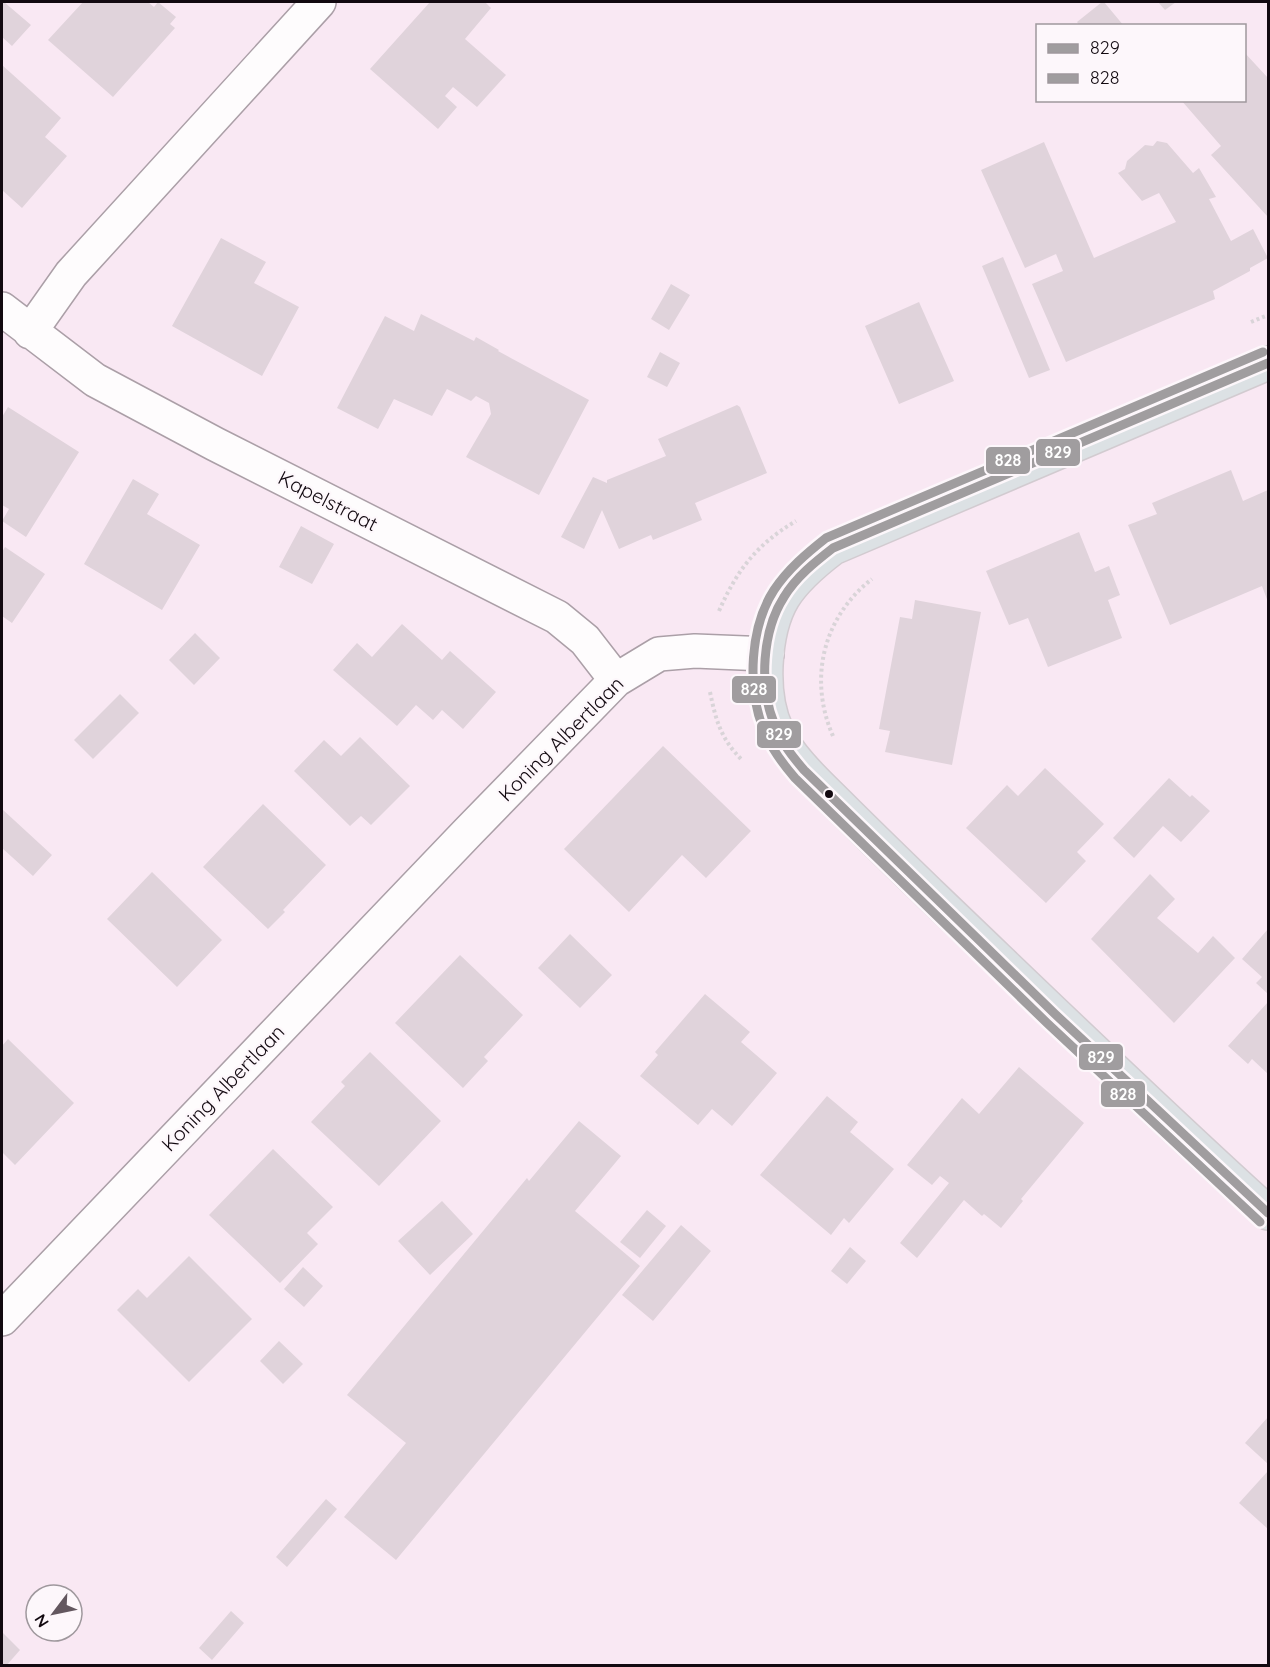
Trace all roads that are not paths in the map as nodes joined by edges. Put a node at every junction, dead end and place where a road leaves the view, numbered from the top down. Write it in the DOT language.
graph roads {
  1 [pos="319,2"];
  2 [pos="2,309"];
  3 [pos="30,332"];
  4 [pos="1269,363"];
  5 [pos="767,654"];
  6 [pos="616,680"];
  7 [pos="1269,1213"];
  8 [pos="2,1319"];
  1 -- 3 [label="street"];
  2 -- 3 [label="street, Kapelstraat"];
  3 -- 6 [label="street, Kapelstraat"];
  4 -- 5 [label="main road"];
  5 -- 6 [label="street, Koning Albertlaan"];
  5 -- 7 [label="main road"];
  6 -- 8 [label="street, Koning Albertlaan"];
}
